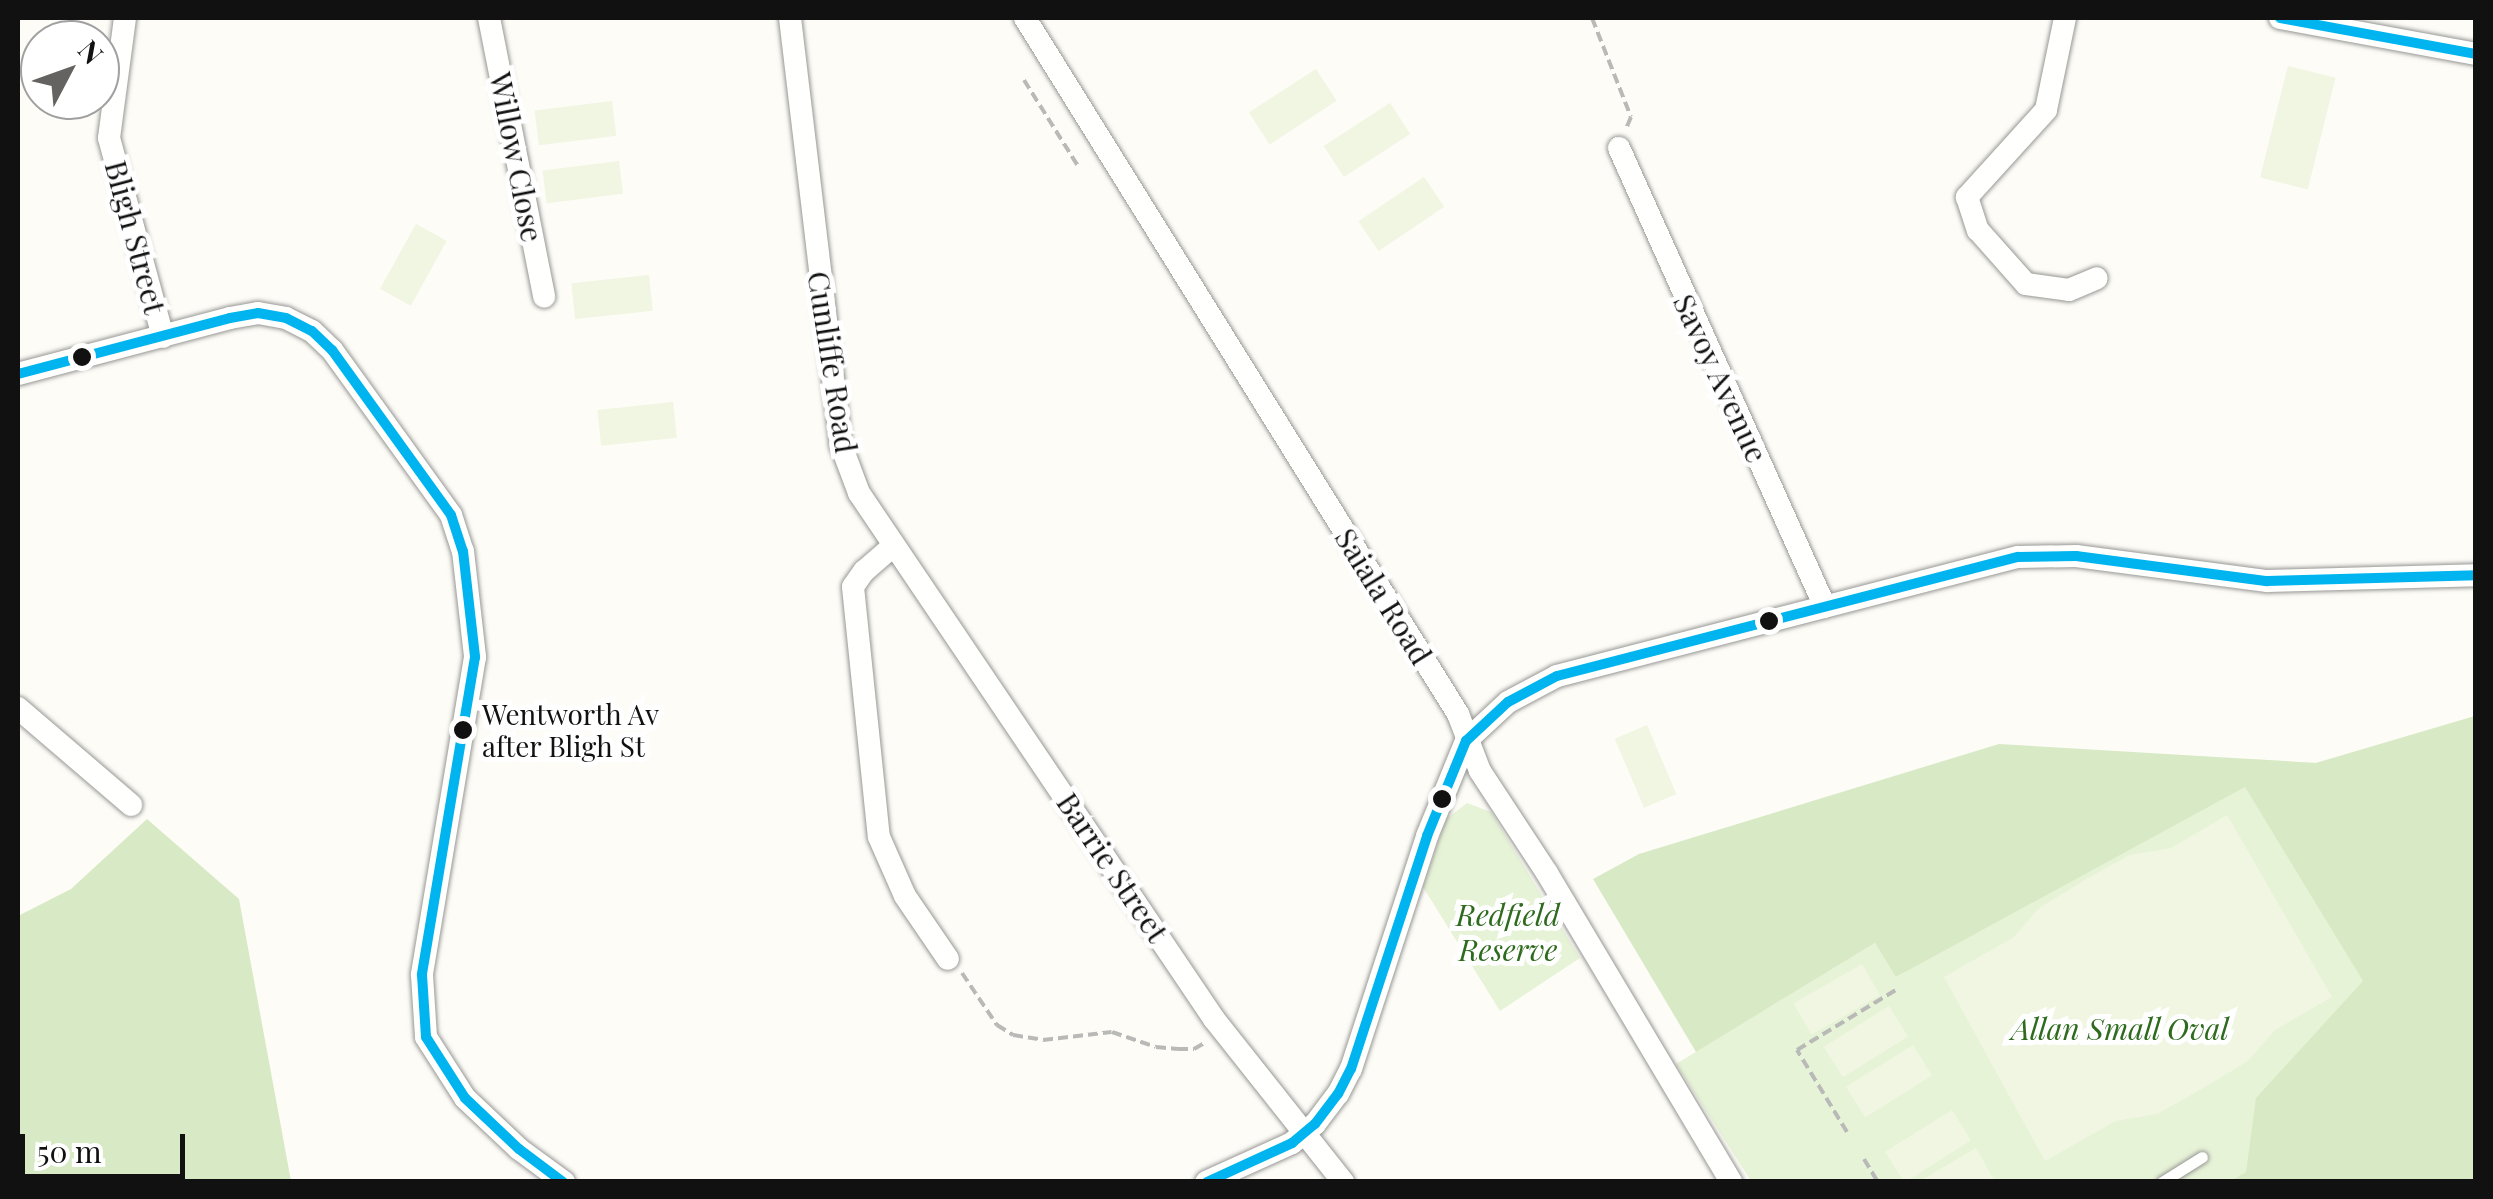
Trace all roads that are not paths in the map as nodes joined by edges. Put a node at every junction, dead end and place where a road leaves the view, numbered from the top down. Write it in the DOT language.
graph roads {
  1 [pos="124,18"];
  2 [pos="490,18"];
  3 [pos="790,18"];
  4 [pos="1025,18"];
  5 [pos="2066,18"];
  6 [pos="2280,18"];
  7 [pos="2341,23"];
  8 [pos="2476,54"];
  9 [pos="1618,148"];
  10 [pos="2097,278"];
  11 [pos="544,297"];
  12 [pos="162,336"];
  13 [pos="18,374"];
  14 [pos="894,546"];
  15 [pos="2476,575"];
  16 [pos="1825,607"];
  17 [pos="18,708"];
  18 [pos="1466,741"];
  19 [pos="131,806"];
  20 [pos="948,959"];
  21 [pos="1305,1133"];
  22 [pos="2202,1157"];
  23 [pos="564,1182"];
  24 [pos="1206,1182"];
  25 [pos="1343,1182"];
  26 [pos="1730,1182"];
  27 [pos="2162,1182"];
  1 -- 12 [label="street, Bligh Street"];
  2 -- 11 [label="street, Willow Close"];
  3 -- 14 [label="street, Cunliffe Road"];
  4 -- 18 [label="street, Saiala Road"];
  5 -- 10 [label="street"];
  6 -- 7 [label="street"];
  7 -- 8 [label="street"];
  9 -- 16 [label="street, Savoy Avenue"];
  12 -- 13 [label="street"];
  12 -- 23 [label="street"];
  14 -- 20 [label="street"];
  14 -- 21 [label="street, Barrie Street"];
  15 -- 16 [label="street"];
  16 -- 18 [label="street"];
  17 -- 19 [label="street"];
  18 -- 21 [label="street"];
  18 -- 26 [label="street, Saiala Road"];
  21 -- 24 [label="street"];
  21 -- 25 [label="street, Barrie Street"];
  22 -- 27 [label="lane"];
}
